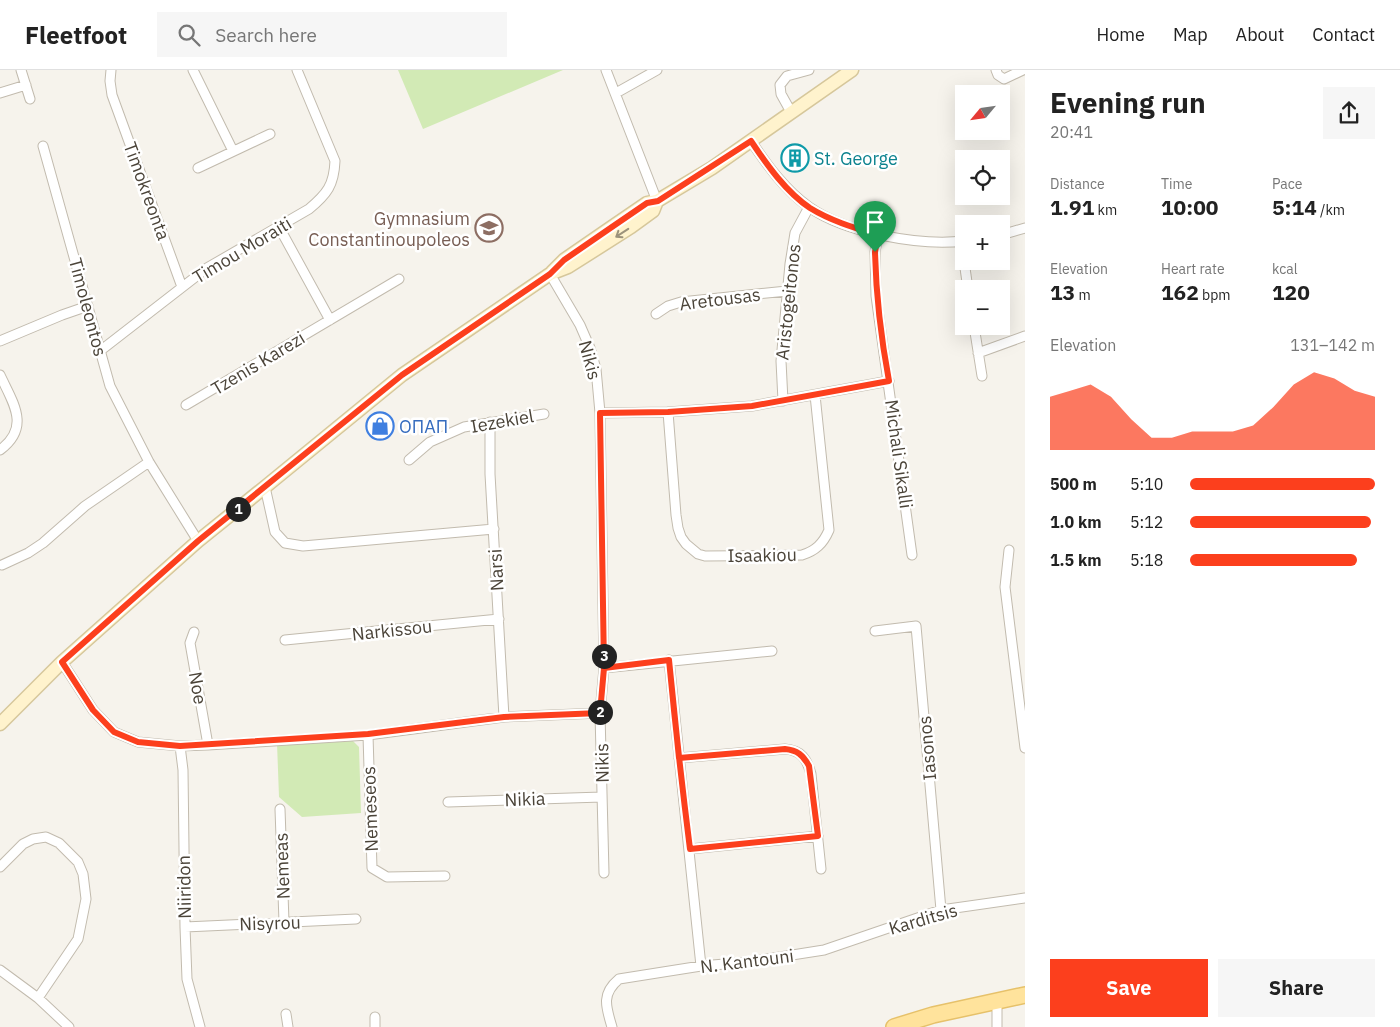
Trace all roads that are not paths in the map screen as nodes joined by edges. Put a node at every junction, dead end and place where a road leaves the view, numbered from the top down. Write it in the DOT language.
graph roads {
  1 [pos="21,70"];
  2 [pos="111,70"];
  3 [pos="194,70"];
  4 [pos="297,70"];
  5 [pos="606,70"];
  6 [pos="657,70"];
  7 [pos="809,70"];
  8 [pos="852,70"];
  9 [pos="996,70"];
  10 [pos="1023,70"];
  11 [pos="26,85"];
  12 [pos="0,93"];
  13 [pos="616,93"];
  14 [pos="30,99"];
  15 [pos="791,112"];
  16 [pos="270,134"];
  17 [pos="751,141"];
  18 [pos="44,146"];
  19 [pos="233,151"];
  20 [pos="198,168"];
  21 [pos="658,201"];
  22 [pos="809,207"];
  23 [pos="279,227"];
  24 [pos="1025,228"];
  25 [pos="1010,232"];
  26 [pos="878,235"];
  27 [pos="955,242"];
  28 [pos="550,274"];
  29 [pos="399,279"];
  30 [pos="182,286"];
  31 [pos="787,291"];
  32 [pos="88,306"];
  33 [pos="656,314"];
  34 [pos="330,320"];
  35 [pos="975,335"];
  36 [pos="1025,336"];
  37 [pos="0,341"];
  38 [pos="100,351"];
  39 [pos="978,353"];
  40 [pos="0,375"];
  41 [pos="982,376"];
  42 [pos="889,381"];
  43 [pos="815,395"];
  44 [pos="783,401"];
  45 [pos="186,406"];
  46 [pos="668,412"];
  47 [pos="600,413"];
  48 [pos="544,414"];
  49 [pos="490,422"];
  50 [pos="0,450"];
  51 [pos="409,460"];
  52 [pos="149,462"];
  53 [pos="265,487"];
  54 [pos="494,529"];
  55 [pos="198,541"];
  56 [pos="1010,550"];
  57 [pos="912,555"];
  58 [pos="2,565"];
  59 [pos="499,619"];
  60 [pos="875,631"];
  61 [pos="194,632"];
  62 [pos="285,640"];
  63 [pos="772,651"];
  64 [pos="669,660"];
  65 [pos="62,662"];
  66 [pos="604,668"];
  67 [pos="600,713"];
  68 [pos="504,717"];
  69 [pos="0,724"];
  70 [pos="368,734"];
  71 [pos="208,745"];
  72 [pos="180,746"];
  73 [pos="1025,748"];
  74 [pos="679,758"];
  75 [pos="602,797"];
  76 [pos="448,802"];
  77 [pos="280,809"];
  78 [pos="818,836"];
  79 [pos="690,849"];
  80 [pos="0,867"];
  81 [pos="821,869"];
  82 [pos="604,873"];
  83 [pos="445,876"];
  84 [pos="1025,898"];
  85 [pos="941,910"];
  86 [pos="356,919"];
  87 [pos="284,922"];
  88 [pos="185,926"];
  89 [pos="824,950"];
  90 [pos="701,966"];
  91 [pos="0,970"];
  92 [pos="1025,995"];
  93 [pos="38,998"];
  94 [pos="996,1001"];
  95 [pos="286,1014"];
  96 [pos="375,1017"];
  97 [pos="69,1027"];
  98 [pos="200,1027"];
  99 [pos="288,1027"];
  100 [pos="376,1027"];
  101 [pos="612,1027"];
  102 [pos="894,1027"];
  103 [pos="997,1027"];
  1 -- 11 [label="street"];
  2 -- 30 [label="street, Timokreonta"];
  3 -- 19 [label="street"];
  4 -- 23 [label="street, Timou Moraiti"];
  5 -- 13 [label="street"];
  6 -- 13 [label="street"];
  7 -- 15 [label="street"];
  8 -- 15 [label="street"];
  9 -- 10 [label="street"];
  11 -- 12 [label="street"];
  11 -- 14 [label="street"];
  13 -- 21 [label="street"];
  15 -- 17 [label="street"];
  16 -- 19 [label="street"];
  17 -- 21 [label="street"];
  17 -- 22 [label="street"];
  18 -- 32 [label="street, Timoleontos"];
  19 -- 20 [label="street"];
  21 -- 28 [label="street"];
  22 -- 26 [label="street"];
  22 -- 31 [label="street, Aristogeitonos"];
  23 -- 30 [label="street, Timou Moraiti"];
  23 -- 34 [label="street"];
  24 -- 25 [label="street"];
  26 -- 27 [label="street"];
  26 -- 42 [label="street, Michali Sikalli"];
  28 -- 47 [label="street, Nikis"];
  28 -- 53 [label="street"];
  29 -- 34 [label="street, Tzenis Karezi"];
  30 -- 38 [label="street, Timou Moraiti"];
  31 -- 33 [label="street, Aretousas"];
  31 -- 44 [label="street, Aristogeitonos"];
  32 -- 37 [label="street"];
  32 -- 38 [label="street, Timoleontos"];
  34 -- 45 [label="street, Tzenis Karezi"];
  35 -- 39 [label="street"];
  36 -- 39 [label="street"];
  38 -- 52 [label="street, Timoleontos"];
  39 -- 41 [label="street"];
  40 -- 50 [label="street"];
  42 -- 43 [label="street"];
  42 -- 57 [label="street, Michali Sikalli"];
  43 -- 44 [label="street"];
  43 -- 46 [label="street, Isaakiou"];
  44 -- 46 [label="street"];
  46 -- 47 [label="street"];
  47 -- 66 [label="street, Nikis"];
  48 -- 49 [label="street, Iezekiel"];
  49 -- 51 [label="street, Iezekiel"];
  49 -- 54 [label="street, Narsi"];
  52 -- 55 [label="street, Timoleontos"];
  52 -- 58 [label="street"];
  53 -- 54 [label="street"];
  53 -- 55 [label="street"];
  54 -- 59 [label="street, Narsi"];
  55 -- 65 [label="street"];
  56 -- 73 [label="street"];
  59 -- 62 [label="street, Narkissou"];
  59 -- 68 [label="street, Narsi"];
  60 -- 85 [label="street, Iasonos"];
  61 -- 71 [label="street, Noe"];
  63 -- 64 [label="street"];
  64 -- 66 [label="street"];
  64 -- 74 [label="street"];
  65 -- 69 [label="street"];
  65 -- 72 [label="street"];
  66 -- 67 [label="street, Nikis"];
  67 -- 68 [label="street"];
  67 -- 75 [label="street, Nikis"];
  68 -- 70 [label="street"];
  70 -- 71 [label="street"];
  70 -- 83 [label="street, Nemeseos"];
  71 -- 72 [label="street"];
  72 -- 88 [label="street, Niiridon"];
  74 -- 78 [label="street"];
  74 -- 79 [label="street"];
  75 -- 76 [label="street, Nikia"];
  75 -- 82 [label="street, Nikis"];
  77 -- 87 [label="street, Nemeas"];
  78 -- 79 [label="street"];
  78 -- 81 [label="street"];
  79 -- 90 [label="street"];
  80 -- 93 [label="street"];
  84 -- 85 [label="street, Karditsis"];
  85 -- 89 [label="street, Karditsis"];
  86 -- 87 [label="street, Nisyrou"];
  87 -- 88 [label="street, Nisyrou"];
  88 -- 98 [label="street, Niiridon"];
  89 -- 90 [label="street, N. Kantouni"];
  90 -- 101 [label="street, N. Kantouni"];
  91 -- 93 [label="street"];
  92 -- 94 [label="main road"];
  93 -- 97 [label="street"];
  94 -- 102 [label="main road"];
  94 -- 103 [label="street"];
  95 -- 99 [label="street"];
  96 -- 100 [label="street"];
}
